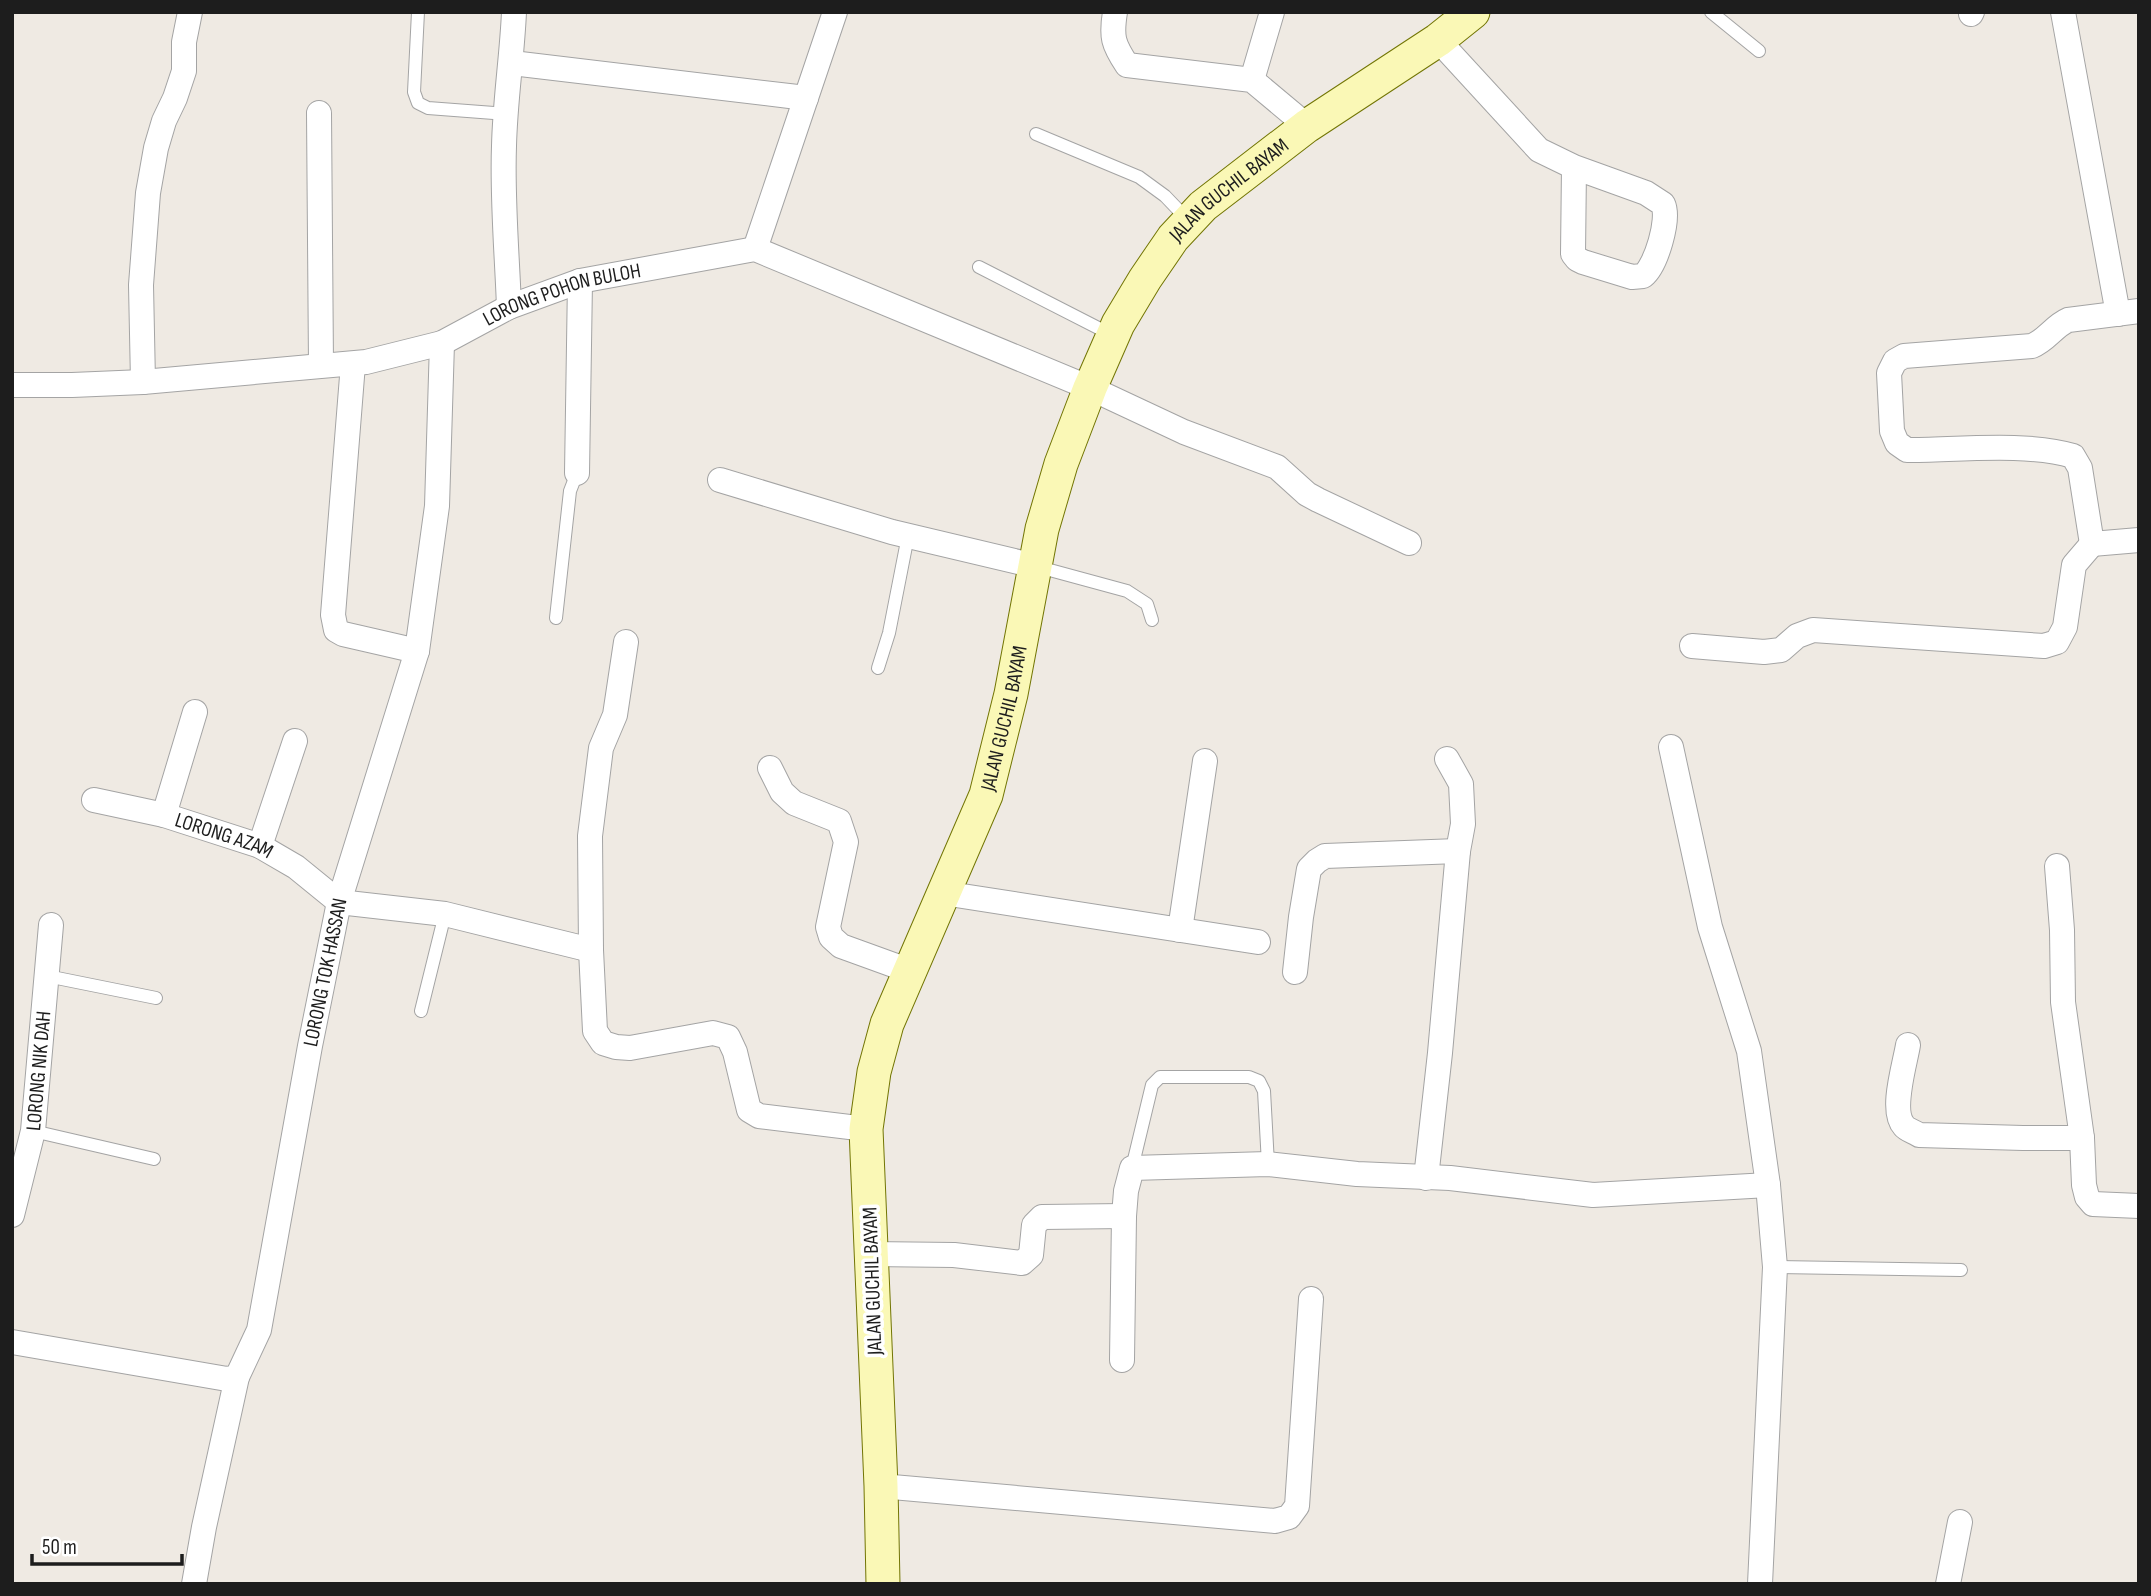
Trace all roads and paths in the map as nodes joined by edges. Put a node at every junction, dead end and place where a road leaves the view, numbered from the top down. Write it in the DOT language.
graph roads {
  1 [pos="190,12"];
  2 [pos="418,12"];
  3 [pos="514,12"];
  4 [pos="835,12"];
  5 [pos="1115,12"];
  6 [pos="1272,12"];
  7 [pos="1473,12"];
  8 [pos="1711,12"];
  9 [pos="2063,12"];
  10 [pos="1438,40"];
  11 [pos="1759,51"];
  12 [pos="512,63"];
  13 [pos="1252,80"];
  14 [pos="806,98"];
  15 [pos="319,113"];
  16 [pos="507,114"];
  17 [pos="1307,126"];
  18 [pos="1035,134"];
  19 [pos="1574,167"];
  20 [pos="1189,221"];
  21 [pos="755,249"];
  22 [pos="979,267"];
  23 [pos="580,281"];
  24 [pos="509,307"];
  25 [pos="2128,312"];
  26 [pos="1114,336"];
  27 [pos="442,343"];
  28 [pos="353,364"];
  29 [pos="321,365"];
  30 [pos="143,382"];
  31 [pos="12,385"];
  32 [pos="1090,388"];
  33 [pos="577,473"];
  34 [pos="720,480"];
  35 [pos="908,536"];
  36 [pos="2139,540"];
  37 [pos="1409,543"];
  38 [pos="2092,544"];
  39 [pos="1035,566"];
  40 [pos="556,618"];
  41 [pos="1152,620"];
  42 [pos="626,642"];
  43 [pos="1692,646"];
  44 [pos="417,652"];
  45 [pos="878,668"];
  46 [pos="195,712"];
  47 [pos="295,741"];
  48 [pos="1671,747"];
  49 [pos="1447,759"];
  50 [pos="1205,761"];
  51 [pos="770,768"];
  52 [pos="94,800"];
  53 [pos="164,815"];
  54 [pos="260,846"];
  55 [pos="1458,851"];
  56 [pos="2057,866"];
  57 [pos="943,893"];
  58 [pos="339,902"];
  59 [pos="446,914"];
  60 [pos="51,925"];
  61 [pos="1180,930"];
  62 [pos="1258,942"];
  63 [pos="591,950"];
  64 [pos="910,971"];
  65 [pos="1295,972"];
  66 [pos="47,976"];
  67 [pos="156,998"];
  68 [pos="421,1011"];
  69 [pos="1908,1045"];
  70 [pos="866,1129"];
  71 [pos="33,1131"];
  72 [pos="2082,1138"];
  73 [pos="153,1159"];
  74 [pos="1268,1164"];
  75 [pos="1132,1168"];
  76 [pos="1426,1178"];
  77 [pos="1768,1185"];
  78 [pos="2139,1206"];
  79 [pos="12,1215"];
  80 [pos="1124,1216"];
  81 [pos="870,1254"];
  82 [pos="1775,1266"];
  83 [pos="1961,1270"];
  84 [pos="1311,1299"];
  85 [pos="12,1342"];
  86 [pos="1122,1360"];
  87 [pos="237,1377"];
  88 [pos="881,1486"];
  89 [pos="1960,1522"];
  90 [pos="194,1584"];
  91 [pos="883,1584"];
  92 [pos="1760,1584"];
  93 [pos="1948,1584"];
  1 -- 30 [label="street"];
  2 -- 16 [label="lane"];
  3 -- 12 [label="street"];
  4 -- 14 [label="street"];
  5 -- 13 [label="street"];
  6 -- 13 [label="street"];
  7 -- 10 [label="main road, JALAN GUCHIL BAYAM"];
  8 -- 11 [label="lane"];
  9 -- 25 [label="street"];
  10 -- 17 [label="main road, JALAN GUCHIL BAYAM"];
  10 -- 19 [label="street"];
  12 -- 14 [label="street"];
  12 -- 16 [label="street"];
  13 -- 17 [label="street"];
  14 -- 21 [label="street"];
  15 -- 29 [label="street"];
  16 -- 24 [label="street"];
  17 -- 20 [label="main road, JALAN GUCHIL BAYAM"];
  18 -- 20 [label="lane"];
  19 -- 19 [label="street"];
  20 -- 26 [label="main road, JALAN GUCHIL BAYAM"];
  21 -- 23 [label="street, LORONG POHON BULOH"];
  21 -- 32 [label="street"];
  22 -- 26 [label="lane"];
  23 -- 24 [label="street, LORONG POHON BULOH"];
  23 -- 33 [label="street"];
  24 -- 27 [label="street, LORONG POHON BULOH"];
  25 -- 38 [label="street"];
  26 -- 32 [label="main road, JALAN GUCHIL BAYAM"];
  27 -- 28 [label="street, LORONG POHON BULOH"];
  27 -- 44 [label="street, LORONG TOK HASSAN"];
  28 -- 29 [label="street, LORONG POHON BULOH"];
  28 -- 44 [label="street"];
  29 -- 30 [label="street, LORONG POHON BULOH"];
  30 -- 31 [label="street, LORONG POHON BULOH"];
  32 -- 37 [label="street"];
  32 -- 39 [label="main road, JALAN GUCHIL BAYAM"];
  33 -- 40 [label="lane"];
  34 -- 35 [label="street"];
  35 -- 39 [label="street"];
  35 -- 45 [label="lane"];
  36 -- 38 [label="street"];
  38 -- 43 [label="street"];
  39 -- 41 [label="lane"];
  39 -- 57 [label="main road, JALAN GUCHIL BAYAM"];
  42 -- 63 [label="street"];
  44 -- 58 [label="street, LORONG TOK HASSAN"];
  46 -- 53 [label="street"];
  47 -- 54 [label="street"];
  48 -- 77 [label="street"];
  49 -- 55 [label="street"];
  50 -- 61 [label="street"];
  51 -- 64 [label="street"];
  52 -- 53 [label="street, LORONG AZAM"];
  53 -- 54 [label="street, LORONG AZAM"];
  54 -- 58 [label="street, LORONG AZAM"];
  55 -- 65 [label="street"];
  55 -- 76 [label="street"];
  56 -- 72 [label="street"];
  57 -- 61 [label="street"];
  57 -- 64 [label="main road, JALAN GUCHIL BAYAM"];
  58 -- 59 [label="street"];
  58 -- 87 [label="street, LORONG TOK HASSAN"];
  59 -- 63 [label="street"];
  59 -- 68 [label="lane"];
  60 -- 66 [label="street, LORONG NIK DAH"];
  61 -- 62 [label="street"];
  63 -- 70 [label="street"];
  64 -- 70 [label="main road, JALAN GUCHIL BAYAM"];
  66 -- 67 [label="lane"];
  66 -- 71 [label="street, LORONG NIK DAH"];
  69 -- 72 [label="street"];
  70 -- 81 [label="main road, JALAN GUCHIL BAYAM"];
  71 -- 73 [label="lane"];
  71 -- 79 [label="street, LORONG NIK DAH"];
  72 -- 78 [label="street"];
  74 -- 75 [label="street"];
  74 -- 75 [label="lane"];
  74 -- 76 [label="street"];
  75 -- 80 [label="street"];
  76 -- 77 [label="street"];
  77 -- 82 [label="street"];
  80 -- 81 [label="street"];
  80 -- 86 [label="street"];
  81 -- 88 [label="main road, JALAN GUCHIL BAYAM"];
  82 -- 83 [label="lane"];
  82 -- 92 [label="street"];
  84 -- 88 [label="street"];
  85 -- 87 [label="street"];
  87 -- 90 [label="street, LORONG TOK HASSAN"];
  88 -- 91 [label="main road, JALAN GUCHIL BAYAM"];
  89 -- 93 [label="street"];
}
